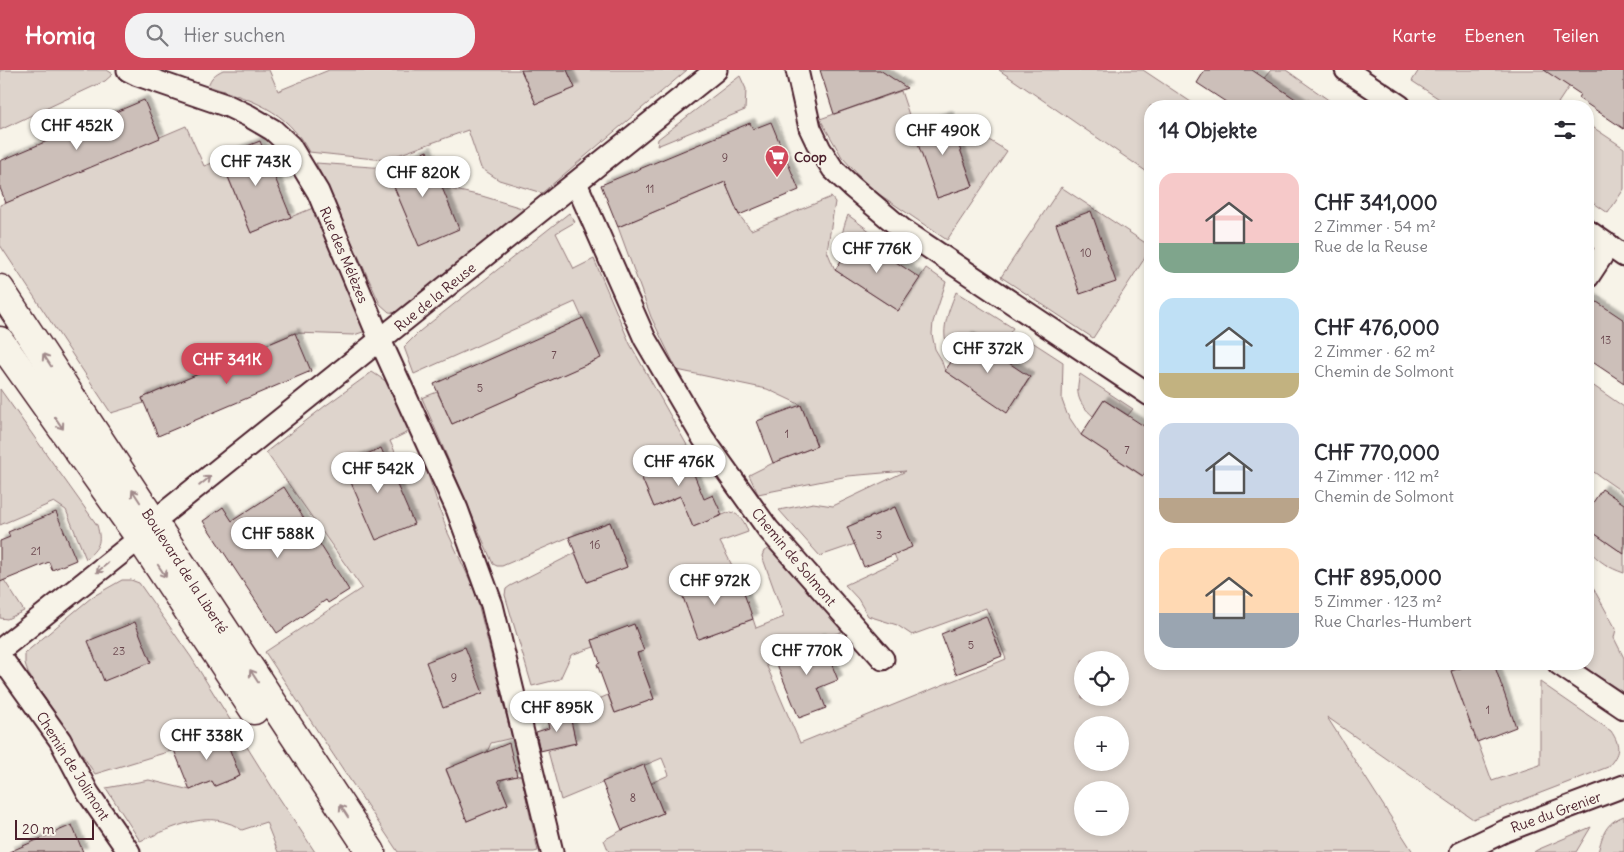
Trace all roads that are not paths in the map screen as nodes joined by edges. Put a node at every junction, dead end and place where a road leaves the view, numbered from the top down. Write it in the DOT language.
graph roads {
  1 [pos="128,70"];
  2 [pos="716,70"];
  3 [pos="797,70"];
  4 [pos="1346,70"];
  5 [pos="1391,100"];
  6 [pos="576,184"];
  7 [pos="1594,235"];
  8 [pos="1616,250"];
  9 [pos="1594,270"];
  10 [pos="0,289"];
  11 [pos="380,340"];
  12 [pos="0,341"];
  13 [pos="1144,391"];
  14 [pos="147,530"];
  15 [pos="0,650"];
  16 [pos="0,656"];
  17 [pos="883,659"];
  18 [pos="1568,670"];
  19 [pos="1624,708"];
  20 [pos="1624,786"];
  21 [pos="128,852"];
  22 [pos="348,852"];
  23 [pos="371,852"];
  24 [pos="552,852"];
  25 [pos="1461,852"];
  1 -- 11 [label="street, Rue des Mélèzes"];
  2 -- 6 [label="street, Rue de la Reuse"];
  3 -- 13 [label="street"];
  4 -- 5 [label="street"];
  6 -- 11 [label="street, Rue de la Reuse"];
  6 -- 17 [label="street, Chemin de Solmont"];
  7 -- 8 [label="street"];
  8 -- 9 [label="street"];
  14 -- 10 [label="main road, Boulevard de la Liberté, one-way"];
  14 -- 11 [label="street, Rue de la Reuse, one-way"];
  11 -- 24 [label="street, Rue des Mélèzes"];
  12 -- 14 [label="main road, Boulevard de la Liberté, one-way"];
  14 -- 15 [label="street, Rue de la Reuse, one-way"];
  14 -- 22 [label="main road, Boulevard de la Liberté, one-way"];
  23 -- 14 [label="main road, Boulevard de la Liberté, one-way"];
  16 -- 21 [label="street, Chemin de Jolimont"];
  18 -- 19 [label="street"];
  20 -- 25 [label="street, Rue du Grenier"];
}
